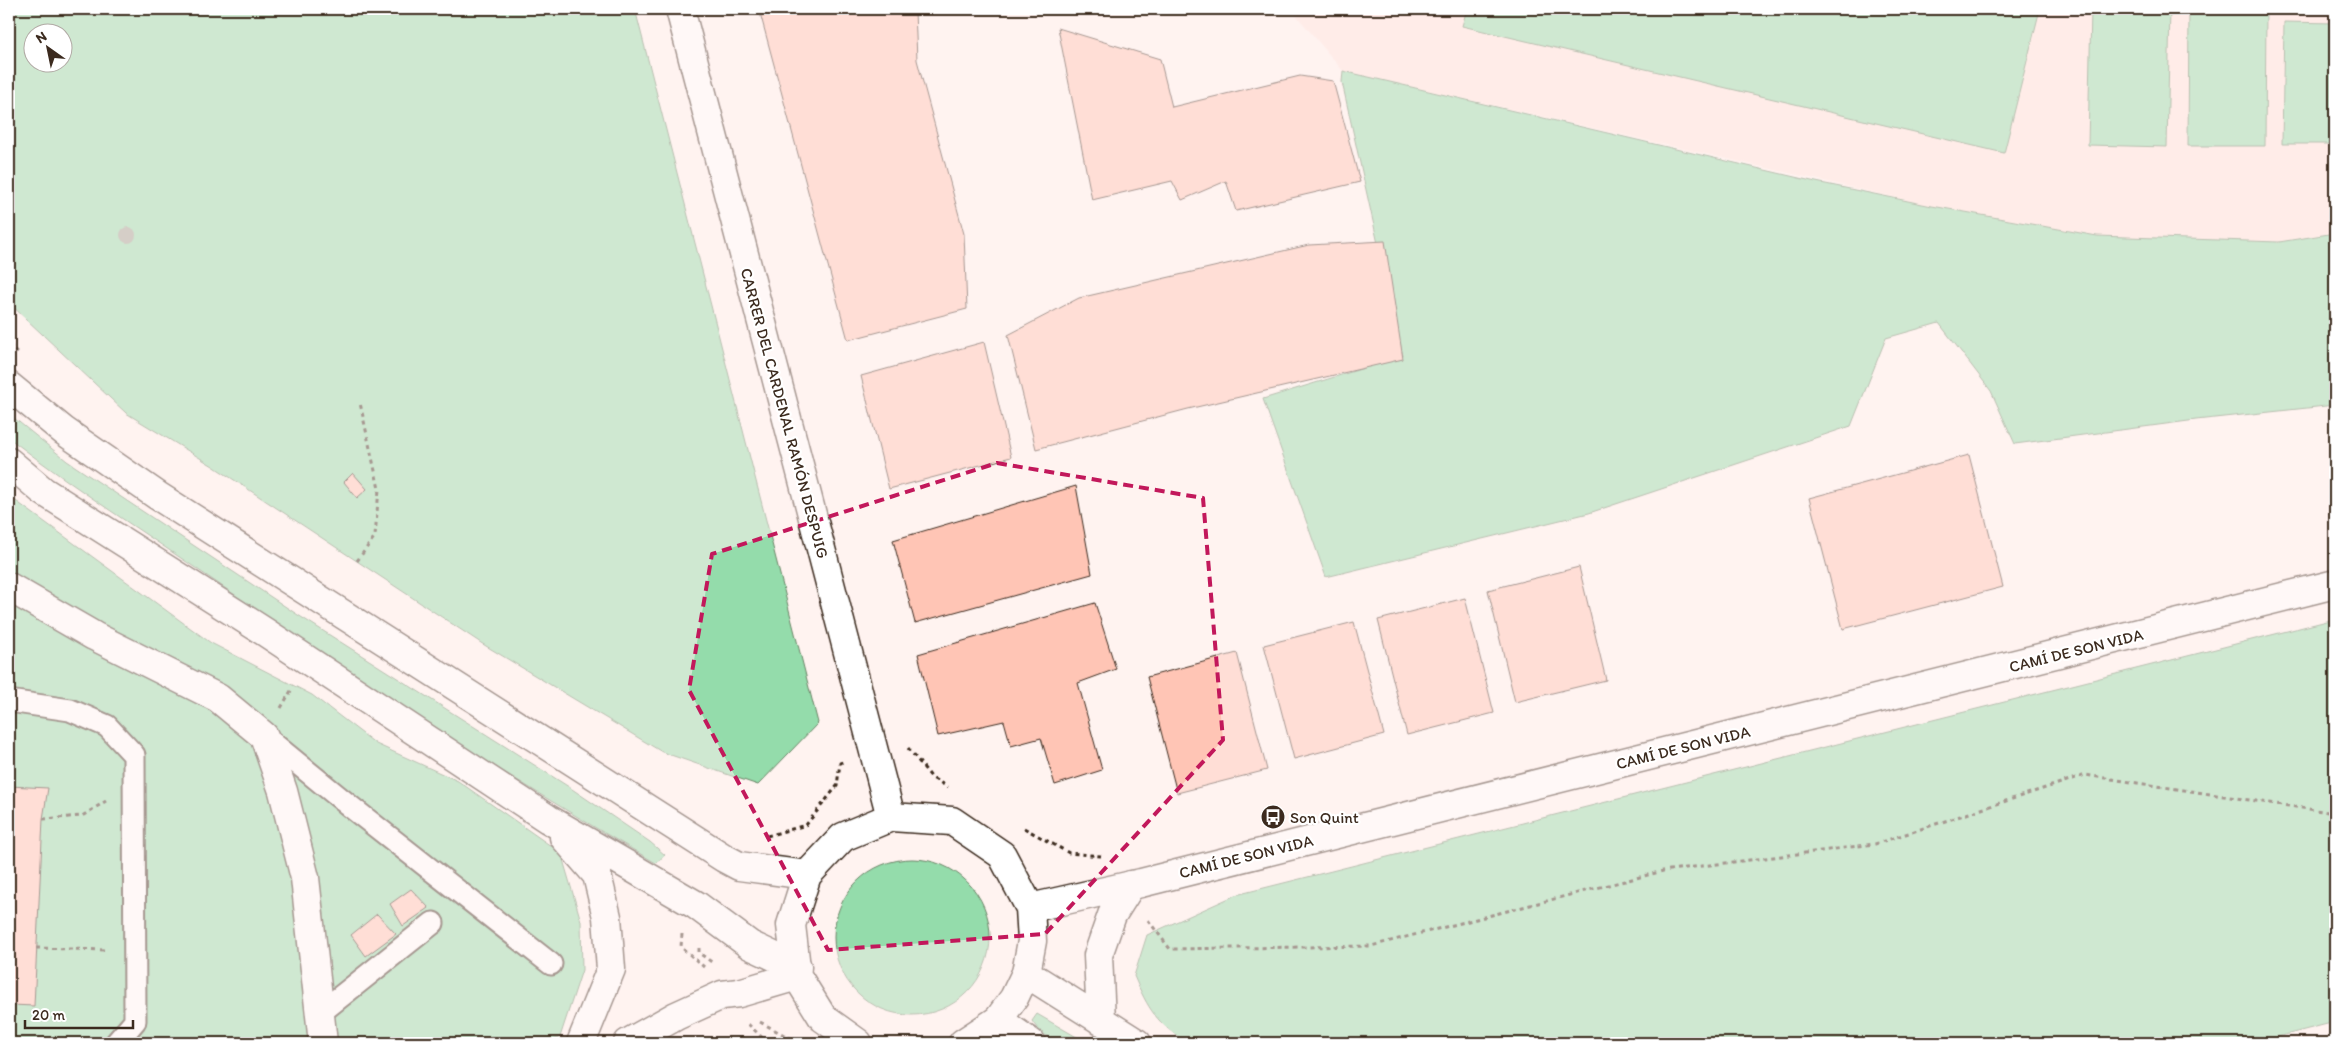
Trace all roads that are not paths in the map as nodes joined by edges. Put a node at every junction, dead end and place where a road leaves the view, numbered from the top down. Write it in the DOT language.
graph roads {
  1 [pos="680,9"];
  2 [pos="9,386"];
  3 [pos="9,462"];
  4 [pos="9,487"];
  5 [pos="44,491"];
  6 [pos="2335,584"];
  7 [pos="9,587"];
  8 [pos="9,701"];
  9 [pos="264,736"];
  10 [pos="891,817"];
  11 [pos="548,819"];
  12 [pos="807,875"];
  13 [pos="1131,885"];
  14 [pos="1030,908"];
  15 [pos="433,923"];
  16 [pos="551,964"];
  17 [pos="797,972"];
  18 [pos="1026,973"];
  19 [pos="320,1013"];
  20 [pos="998,1020"];
  21 [pos="1101,1020"];
  22 [pos="116,1043"];
  23 [pos="323,1043"];
  24 [pos="581,1043"];
  25 [pos="628,1043"];
  26 [pos="858,1043"];
  27 [pos="963,1043"];
  28 [pos="1031,1043"];
  29 [pos="1137,1043"];
  1 -- 10 [label="street, CARRER DEL CARDENAL RAMÓN DESPUIG"];
  2 -- 12 [label="street"];
  3 -- 5 [label="street"];
  4 -- 5 [label="street"];
  5 -- 11 [label="street"];
  6 -- 13 [label="street, CAMÍ DE SON VIDA"];
  7 -- 9 [label="street"];
  8 -- 22 [label="lane"];
  9 -- 16 [label="lane"];
  9 -- 19 [label="street"];
  10 -- 12 [label="street"];
  10 -- 14 [label="street"];
  11 -- 17 [label="street"];
  11 -- 24 [label="street"];
  12 -- 17 [label="street"];
  13 -- 14 [label="street, CAMÍ DE SON VIDA"];
  13 -- 21 [label="street"];
  14 -- 18 [label="street"];
  15 -- 19 [label="lane"];
  17 -- 25 [label="street"];
  17 -- 26 [label="street"];
  18 -- 20 [label="street"];
  18 -- 21 [label="street"];
  19 -- 23 [label="street"];
  20 -- 27 [label="street"];
  20 -- 28 [label="street"];
  21 -- 29 [label="street"];
}
